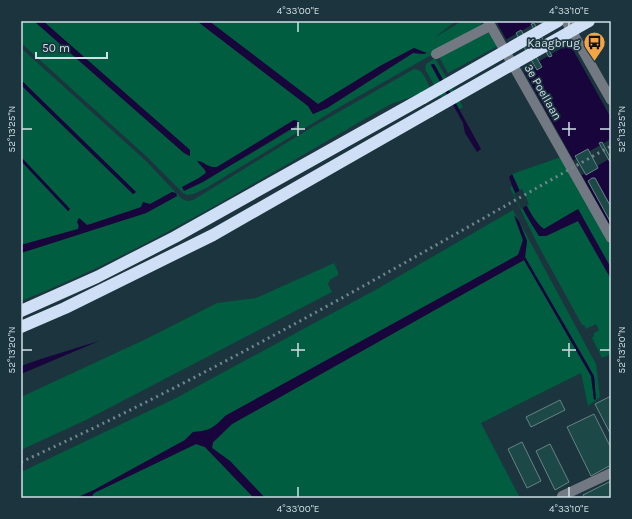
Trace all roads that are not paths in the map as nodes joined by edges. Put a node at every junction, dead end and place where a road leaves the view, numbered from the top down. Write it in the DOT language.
graph roads {
  1 [pos="558,21"];
  2 [pos="566,21"];
  3 [pos="589,21"];
  4 [pos="489,23"];
  5 [pos="436,54"];
  6 [pos="611,100"];
  7 [pos="611,238"];
  8 [pos="21,312"];
  9 [pos="21,327"];
  10 [pos="611,473"];
  11 [pos="562,498"];
  1 -- 8 [label="highway, bridge"];
  2 -- 6 [label="street"];
  3 -- 9 [label="highway, bridge"];
  4 -- 5 [label="street"];
  4 -- 7 [label="street, 3e Poellaan"];
  10 -- 11 [label="street"];
}
